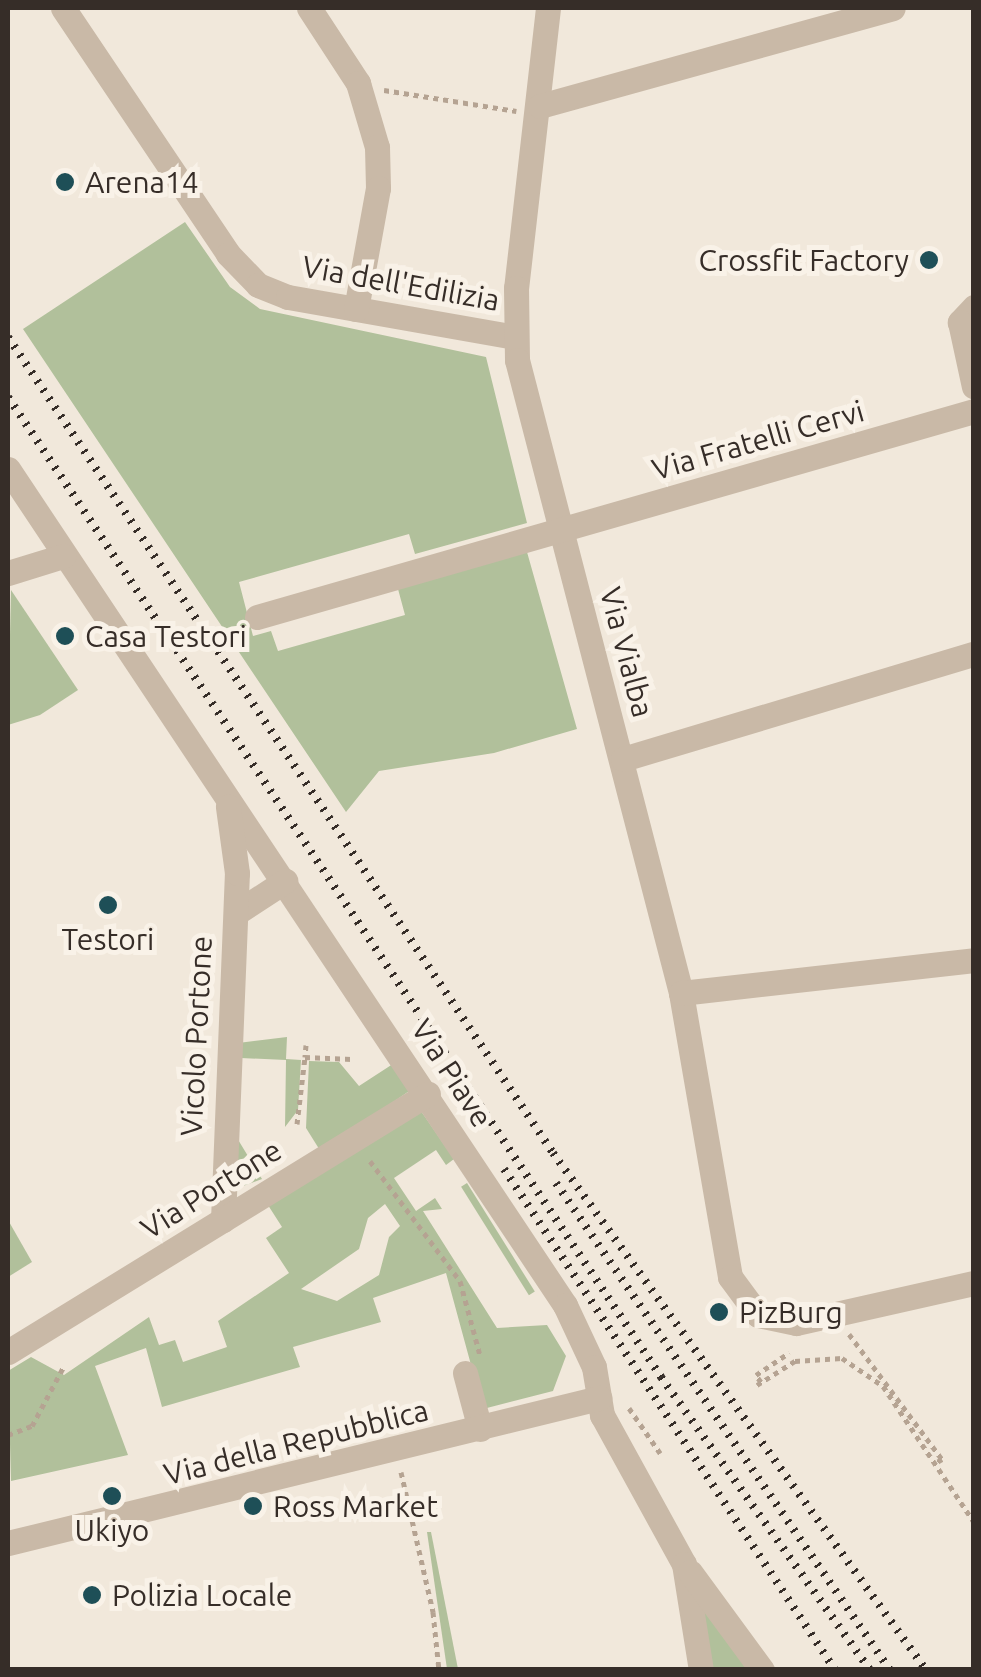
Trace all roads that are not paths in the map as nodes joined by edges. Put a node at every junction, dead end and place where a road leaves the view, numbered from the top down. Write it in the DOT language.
graph roads {
  1 [pos="63,8"];
  2 [pos="310,8"];
  3 [pos="548,8"];
  4 [pos="893,8"];
  5 [pos="530,109"];
  6 [pos="974,307"];
  7 [pos="356,309"];
  8 [pos="514,337"];
  9 [pos="974,386"];
  10 [pos="974,411"];
  11 [pos="8,469"];
  12 [pos="560,531"];
  13 [pos="63,556"];
  14 [pos="8,573"];
  15 [pos="257,617"];
  16 [pos="974,654"];
  17 [pos="623,760"];
  18 [pos="226,797"];
  19 [pos="285,881"];
  20 [pos="236,913"];
  21 [pos="974,960"];
  22 [pos="681,993"];
  23 [pos="428,1094"];
  24 [pos="223,1220"];
  25 [pos="974,1283"];
  26 [pos="18,1346"];
  27 [pos="474,1369"];
  28 [pos="599,1398"];
  29 [pos="480,1429"];
  30 [pos="8,1543"];
  31 [pos="684,1564"];
  32 [pos="702,1670"];
  33 [pos="762,1670"];
  1 -- 7 [label="street, Via dell'Edilizia"];
  2 -- 7 [label="street"];
  3 -- 5 [label="street, Via Vialba"];
  4 -- 5 [label="street"];
  5 -- 8 [label="street, Via Vialba"];
  6 -- 9 [label="street"];
  7 -- 8 [label="street, Via dell'Edilizia"];
  8 -- 12 [label="street, Via Vialba"];
  10 -- 12 [label="street, Via Fratelli Cervi"];
  11 -- 13 [label="street"];
  12 -- 15 [label="street, Via Fratelli Cervi"];
  12 -- 17 [label="street, Via Vialba"];
  13 -- 14 [label="street"];
  13 -- 18 [label="street, Via Piave"];
  16 -- 17 [label="street"];
  17 -- 22 [label="street, Via Vialba"];
  18 -- 19 [label="street, Via Piave"];
  18 -- 20 [label="street"];
  19 -- 20 [label="street, Vicolo Portone"];
  19 -- 23 [label="street, Via Piave"];
  20 -- 24 [label="street, Vicolo Portone"];
  21 -- 22 [label="street"];
  22 -- 25 [label="street, Via Vialba"];
  23 -- 24 [label="street, Via Portone"];
  23 -- 28 [label="street, Via Piave"];
  24 -- 26 [label="street, Via Portone"];
  27 -- 29 [label="street"];
  28 -- 29 [label="street, Via della Repubblica"];
  28 -- 31 [label="street, Via Piave"];
  29 -- 30 [label="street, Via della Repubblica"];
  31 -- 32 [label="street"];
  31 -- 33 [label="street"];
}
